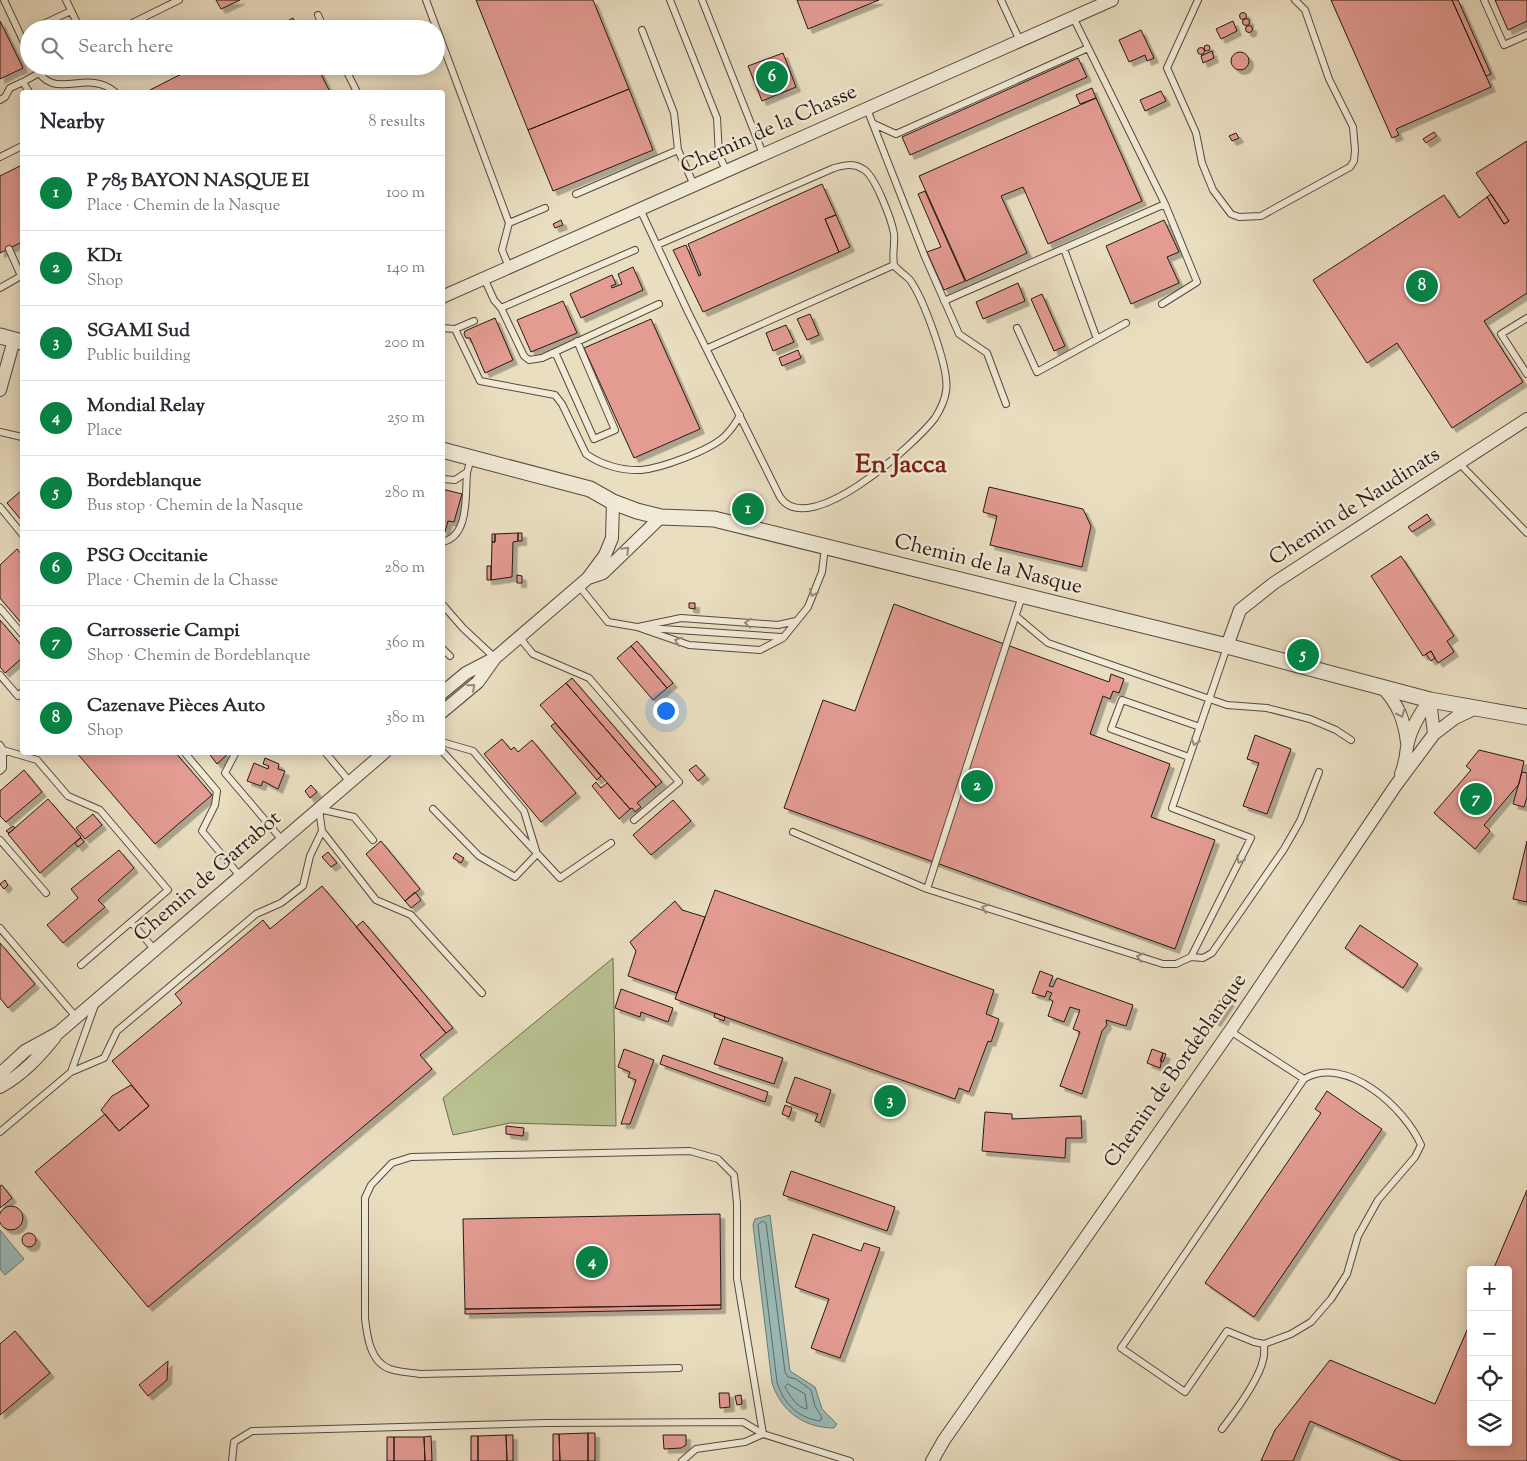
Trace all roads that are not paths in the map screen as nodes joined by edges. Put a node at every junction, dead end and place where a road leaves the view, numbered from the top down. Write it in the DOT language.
graph roads {
  1 [pos="4,0"];
  2 [pos="66,0"];
  3 [pos="179,0"];
  4 [pos="426,0"];
  5 [pos="670,0"];
  6 [pos="702,0"];
  7 [pos="1001,0"];
  8 [pos="1112,0"];
  9 [pos="1198,0"];
  10 [pos="1295,0"];
  11 [pos="1484,0"];
  12 [pos="71,11"];
  13 [pos="318,15"];
  14 [pos="1073,17"];
  15 [pos="53,20"];
  16 [pos="76,20"];
  17 [pos="138,20"];
  18 [pos="320,20"];
  19 [pos="433,20"];
  20 [pos="642,30"];
  21 [pos="20,34"];
  22 [pos="1527,35"];
  23 [pos="1020,41"];
  24 [pos="1088,48"];
  25 [pos="445,51"];
  26 [pos="37,75"];
  27 [pos="40,75"];
  28 [pos="348,75"];
  29 [pos="23,82"];
  30 [pos="27,90"];
  31 [pos="112,90"];
  32 [pos="356,90"];
  33 [pos="0,100"];
  34 [pos="867,108"];
  35 [pos="874,124"];
  36 [pos="20,147"];
  37 [pos="678,150"];
  38 [pos="764,154"];
  39 [pos="0,157"];
  40 [pos="726,170"];
  41 [pos="694,185"];
  42 [pos="576,194"];
  43 [pos="1165,204"];
  44 [pos="545,208"];
  45 [pos="640,209"];
  46 [pos="509,223"];
  47 [pos="657,245"];
  48 [pos="9,249"];
  49 [pos="1064,249"];
  50 [pos="635,250"];
  51 [pos="894,265"];
  52 [pos="509,267"];
  53 [pos="20,274"];
  54 [pos="20,277"];
  55 [pos="484,278"];
  56 [pos="0,288"];
  57 [pos="445,293"];
  58 [pos="944,301"];
  59 [pos="659,304"];
  60 [pos="1162,304"];
  61 [pos="501,308"];
  62 [pos="1527,318"];
  63 [pos="474,321"];
  64 [pos="1126,323"];
  65 [pos="445,328"];
  66 [pos="1017,328"];
  67 [pos="455,329"];
  68 [pos="12,339"];
  69 [pos="1097,339"];
  70 [pos="577,342"];
  71 [pos="708,348"];
  72 [pos="556,352"];
  73 [pos="1527,374"];
  74 [pos="0,390"];
  75 [pos="1006,404"];
  76 [pos="740,415"];
  77 [pos="1527,419"];
  78 [pos="0,432"];
  79 [pos="20,437"];
  80 [pos="445,452"];
  81 [pos="1459,463"];
  82 [pos="470,465"];
  83 [pos="445,479"];
  84 [pos="613,502"];
  85 [pos="0,507"];
  86 [pos="661,517"];
  87 [pos="20,532"];
  88 [pos="1527,533"];
  89 [pos="445,542"];
  90 [pos="825,546"];
  91 [pos="584,582"];
  92 [pos="1022,595"];
  93 [pos="445,607"];
  94 [pos="0,608"];
  95 [pos="1017,617"];
  96 [pos="796,621"];
  97 [pos="637,628"];
  98 [pos="20,632"];
  99 [pos="519,637"];
  100 [pos="783,638"];
  101 [pos="1227,646"];
  102 [pos="445,651"];
  103 [pos="450,656"];
  104 [pos="496,658"];
  105 [pos="0,675"];
  106 [pos="1382,687"];
  107 [pos="445,690"];
  108 [pos="20,694"];
  109 [pos="1210,699"];
  110 [pos="1430,700"];
  111 [pos="1474,709"];
  112 [pos="445,710"];
  113 [pos="1527,717"];
  114 [pos="1200,727"];
  115 [pos="1434,734"];
  116 [pos="1351,740"];
  117 [pos="445,743"];
  118 [pos="1408,746"];
  119 [pos="2,747"];
  120 [pos="20,754"];
  121 [pos="445,754"];
  122 [pos="24,755"];
  123 [pos="187,755"];
  124 [pos="235,755"];
  125 [pos="328,755"];
  126 [pos="382,755"];
  127 [pos="1189,758"];
  128 [pos="0,771"];
  129 [pos="1319,772"];
  130 [pos="350,782"];
  131 [pos="1396,786"];
  132 [pos="319,809"];
  133 [pos="433,809"];
  134 [pos="634,820"];
  135 [pos="322,831"];
  136 [pos="793,832"];
  137 [pos="0,840"];
  138 [pos="282,840"];
  139 [pos="374,840"];
  140 [pos="611,843"];
  141 [pos="537,854"];
  142 [pos="240,876"];
  143 [pos="927,889"];
  144 [pos="46,893"];
  145 [pos="131,922"];
  146 [pos="0,928"];
  147 [pos="155,950"];
  148 [pos="1191,957"];
  149 [pos="81,965"];
  150 [pos="482,993"];
  151 [pos="97,1000"];
  152 [pos="76,1017"];
  153 [pos="1230,1031"];
  154 [pos="58,1032"];
  155 [pos="71,1072"];
  156 [pos="0,1074"];
  157 [pos="1304,1079"];
  158 [pos="0,1087"];
  159 [pos="0,1132"];
  160 [pos="1264,1344"];
  161 [pos="680,1368"];
  162 [pos="1222,1429"];
  163 [pos="763,1434"];
  164 [pos="232,1461"];
  165 [pos="682,1461"];
  166 [pos="850,1461"];
  167 [pos="932,1461"];
  1 -- 21 [label="lane"];
  2 -- 12 [label="lane"];
  3 -- 17 [label="lane"];
  4 -- 19 [label="lane"];
  5 -- 40 [label="lane"];
  6 -- 38 [label="lane"];
  7 -- 23 [label="lane"];
  8 -- 14 [label="street, Chemin de la Chasse"];
  9 -- 10 [label="lane"];
  11 -- 22 [label="lane"];
  12 -- 15 [label="lane"];
  12 -- 16 [label="lane"];
  13 -- 18 [label="lane"];
  14 -- 23 [label="street, Chemin de la Chasse"];
  14 -- 24 [label="lane"];
  20 -- 37 [label="lane"];
  23 -- 34 [label="street, Chemin de la Chasse"];
  24 -- 35 [label="lane"];
  24 -- 43 [label="lane"];
  25 -- 46 [label="lane"];
  26 -- 29 [label="lane"];
  27 -- 31 [label="lane"];
  28 -- 32 [label="lane"];
  29 -- 30 [label="lane"];
  29 -- 33 [label="lane"];
  34 -- 35 [label="lane"];
  34 -- 38 [label="street, Chemin de la Chasse"];
  35 -- 58 [label="lane"];
  36 -- 39 [label="lane"];
  37 -- 41 [label="lane"];
  37 -- 42 [label="lane"];
  38 -- 40 [label="street, Chemin de la Chasse"];
  40 -- 41 [label="street, Chemin de la Chasse"];
  41 -- 45 [label="street, Chemin de la Chasse"];
  43 -- 49 [label="lane"];
  43 -- 60 [label="lane"];
  44 -- 46 [label="lane"];
  45 -- 47 [label="lane"];
  45 -- 52 [label="street, Chemin de la Chasse"];
  46 -- 52 [label="lane"];
  47 -- 51 [label="lane"];
  47 -- 71 [label="lane"];
  48 -- 53 [label="lane"];
  49 -- 58 [label="lane"];
  49 -- 69 [label="lane"];
  50 -- 61 [label="lane"];
  51 -- 71 [label="lane"];
  51 -- 76 [label="lane"];
  52 -- 55 [label="street, Chemin de la Chasse"];
  54 -- 56 [label="lane"];
  55 -- 57 [label="street, Chemin de la Chasse"];
  55 -- 61 [label="lane"];
  58 -- 75 [label="lane"];
  59 -- 70 [label="lane"];
  61 -- 72 [label="lane"];
  62 -- 73 [label="lane"];
  63 -- 67 [label="lane"];
  64 -- 69 [label="lane"];
  65 -- 67 [label="lane"];
  66 -- 69 [label="lane"];
  67 -- 76 [label="lane"];
  68 -- 74 [label="street"];
  70 -- 72 [label="lane"];
  70 -- 72 [label="lane"];
  71 -- 76 [label="lane"];
  77 -- 81 [label="street, Chemin de Naudinats"];
  78 -- 79 [label="lane"];
  80 -- 82 [label="street, Chemin de la Nasque"];
  81 -- 88 [label="lane"];
  81 -- 101 [label="street, Chemin de Naudinats"];
  82 -- 83 [label="lane"];
  82 -- 84 [label="street, Chemin de la Nasque"];
  82 -- 89 [label="lane"];
  84 -- 86 [label="street, Chemin de la Nasque"];
  84 -- 91 [label="street"];
  85 -- 87 [label="lane"];
  86 -- 90 [label="street, Chemin de la Nasque"];
  91 -- 86 [label="street, one-way"];
  90 -- 92 [label="street, Chemin de la Nasque"];
  90 -- 96 [label="lane, one-way"];
  91 -- 97 [label="lane"];
  91 -- 99 [label="street"];
  92 -- 95 [label="lane"];
  92 -- 101 [label="street, Chemin de la Nasque"];
  93 -- 104 [label="lane"];
  94 -- 98 [label="lane"];
  95 -- 109 [label="lane"];
  95 -- 143 [label="lane"];
  96 -- 97 [label="lane, one-way"];
  96 -- 100 [label="lane"];
  97 -- 100 [label="lane"];
  100 -- 97 [label="lane, one-way"];
  99 -- 104 [label="street"];
  99 -- 134 [label="lane"];
  101 -- 106 [label="street, Chemin de la Nasque"];
  101 -- 109 [label="lane"];
  102 -- 103 [label="lane"];
  104 -- 107 [label="street"];
  112 -- 104 [label="street, one-way"];
  105 -- 108 [label="lane"];
  106 -- 110 [label="street, Chemin de la Nasque"];
  106 -- 118 [label="street, one-way"];
  109 -- 114 [label="lane"];
  109 -- 116 [label="lane"];
  110 -- 111 [label="street, Chemin de la Nasque"];
  110 -- 115 [label="street"];
  110 -- 118 [label="street"];
  111 -- 113 [label="street, Chemin de la Nasque"];
  111 -- 115 [label="street, Chemin de Bordeblanque"];
  114 -- 127 [label="lane, one-way"];
  114 -- 127 [label="lane"];
  115 -- 131 [label="street, Chemin de Bordeblanque"];
  117 -- 141 [label="lane"];
  118 -- 131 [label="street"];
  119 -- 120 [label="lane"];
  119 -- 128 [label="lane"];
  121 -- 141 [label="lane"];
  122 -- 145 [label="lane"];
  123 -- 142 [label="lane"];
  124 -- 138 [label="lane"];
  125 -- 130 [label="lane"];
  126 -- 130 [label="street, Chemin de Garrabot"];
  127 -- 148 [label="lane, one-way"];
  129 -- 148 [label="lane"];
  130 -- 132 [label="street, Chemin de Garrabot"];
  131 -- 153 [label="street, Chemin de Bordeblanque"];
  132 -- 135 [label="lane"];
  132 -- 138 [label="street, Chemin de Garrabot"];
  132 -- 139 [label="lane"];
  133 -- 141 [label="lane"];
  135 -- 150 [label="lane"];
  135 -- 155 [label="lane"];
  136 -- 143 [label="lane"];
  137 -- 144 [label="lane"];
  138 -- 142 [label="street, Chemin de Garrabot"];
  140 -- 141 [label="lane"];
  142 -- 147 [label="street, Chemin de Garrabot"];
  148 -- 143 [label="lane, one-way"];
  145 -- 147 [label="lane"];
  145 -- 149 [label="lane"];
  146 -- 152 [label="lane"];
  147 -- 151 [label="street, Chemin de Garrabot"];
  151 -- 152 [label="street, Chemin de Garrabot"];
  151 -- 155 [label="lane"];
  152 -- 154 [label="street, Chemin de Garrabot"];
  153 -- 157 [label="lane"];
  153 -- 167 [label="street, Chemin de Bordeblanque"];
  154 -- 156 [label="street, Chemin de Garrabot"];
  154 -- 158 [label="street, Chemin de Garrabot"];
  155 -- 159 [label="lane"];
  157 -- 160 [label="lane"];
  157 -- 160 [label="lane"];
  160 -- 162 [label="lane"];
  161 -- 163 [label="lane"];
  163 -- 164 [label="lane"];
  163 -- 165 [label="lane"];
  163 -- 166 [label="lane"];
}
